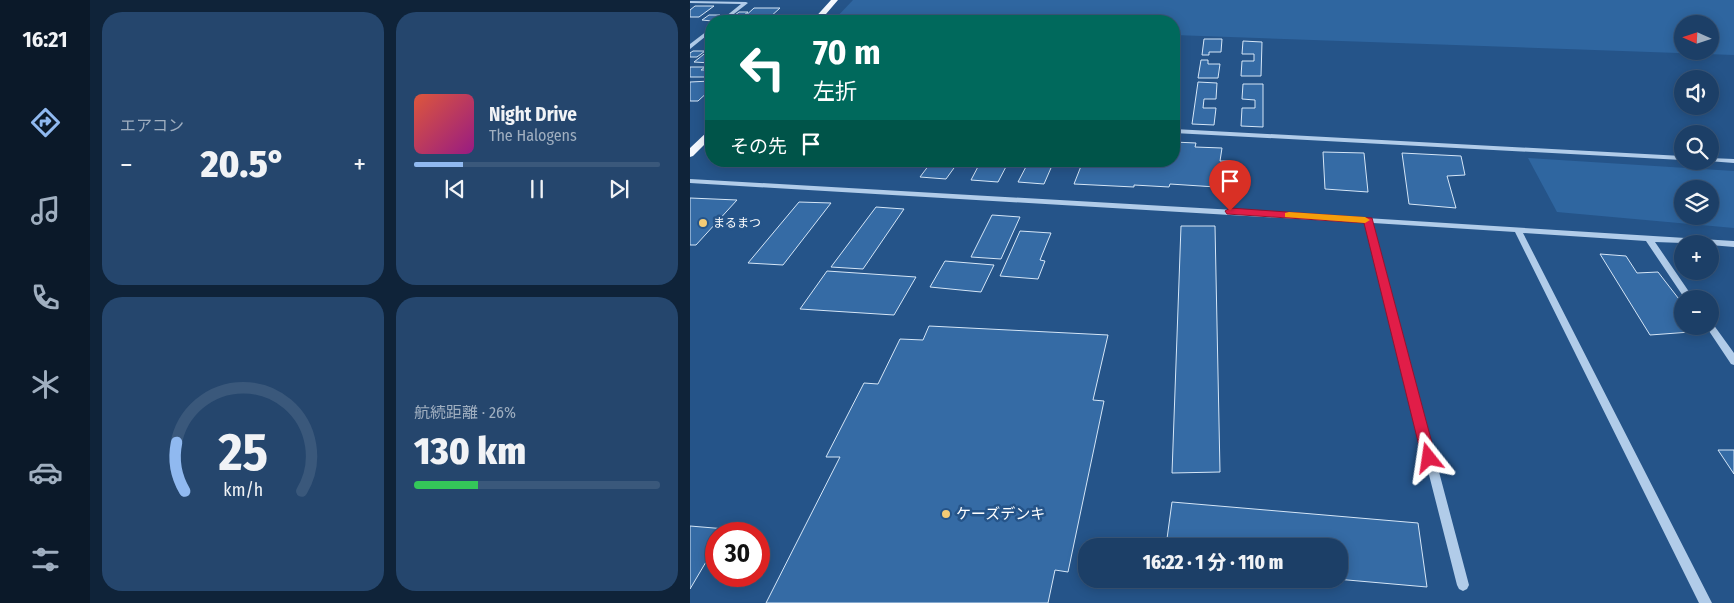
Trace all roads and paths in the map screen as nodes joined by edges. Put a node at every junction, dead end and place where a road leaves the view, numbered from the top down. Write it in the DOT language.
graph roads {
  1 [pos="835,0"];
  2 [pos="747,1"];
  3 [pos="690,2"];
  4 [pos="730,15"];
  5 [pos="821,15"];
  6 [pos="705,35"];
  7 [pos="690,47"];
  8 [pos="1180,131"];
  9 [pos="705,139"];
  10 [pos="690,154"];
  11 [pos="1674,158"];
  12 [pos="1719,160"];
  13 [pos="1734,161"];
  14 [pos="690,181"];
  15 [pos="1368,220"];
  16 [pos="1517,229"];
  17 [pos="1648,238"];
  18 [pos="1734,244"];
  19 [pos="1684,290"];
  20 [pos="1716,335"];
  21 [pos="1734,361"];
  22 [pos="1463,585"];
  23 [pos="1706,603"];
  1 -- 5 [label="main road"];
  2 -- 3 [label="street"];
  2 -- 4 [label="street"];
  6 -- 7 [label="street"];
  8 -- 11 [label="street"];
  9 -- 10 [label="main road"];
  12 -- 13 [label="street"];
  14 -- 15 [label="street"];
  15 -- 16 [label="street"];
  15 -- 22 [label="street"];
  16 -- 17 [label="street"];
  16 -- 23 [label="street"];
  17 -- 18 [label="street"];
  17 -- 19 [label="street"];
  20 -- 21 [label="street"];
}
